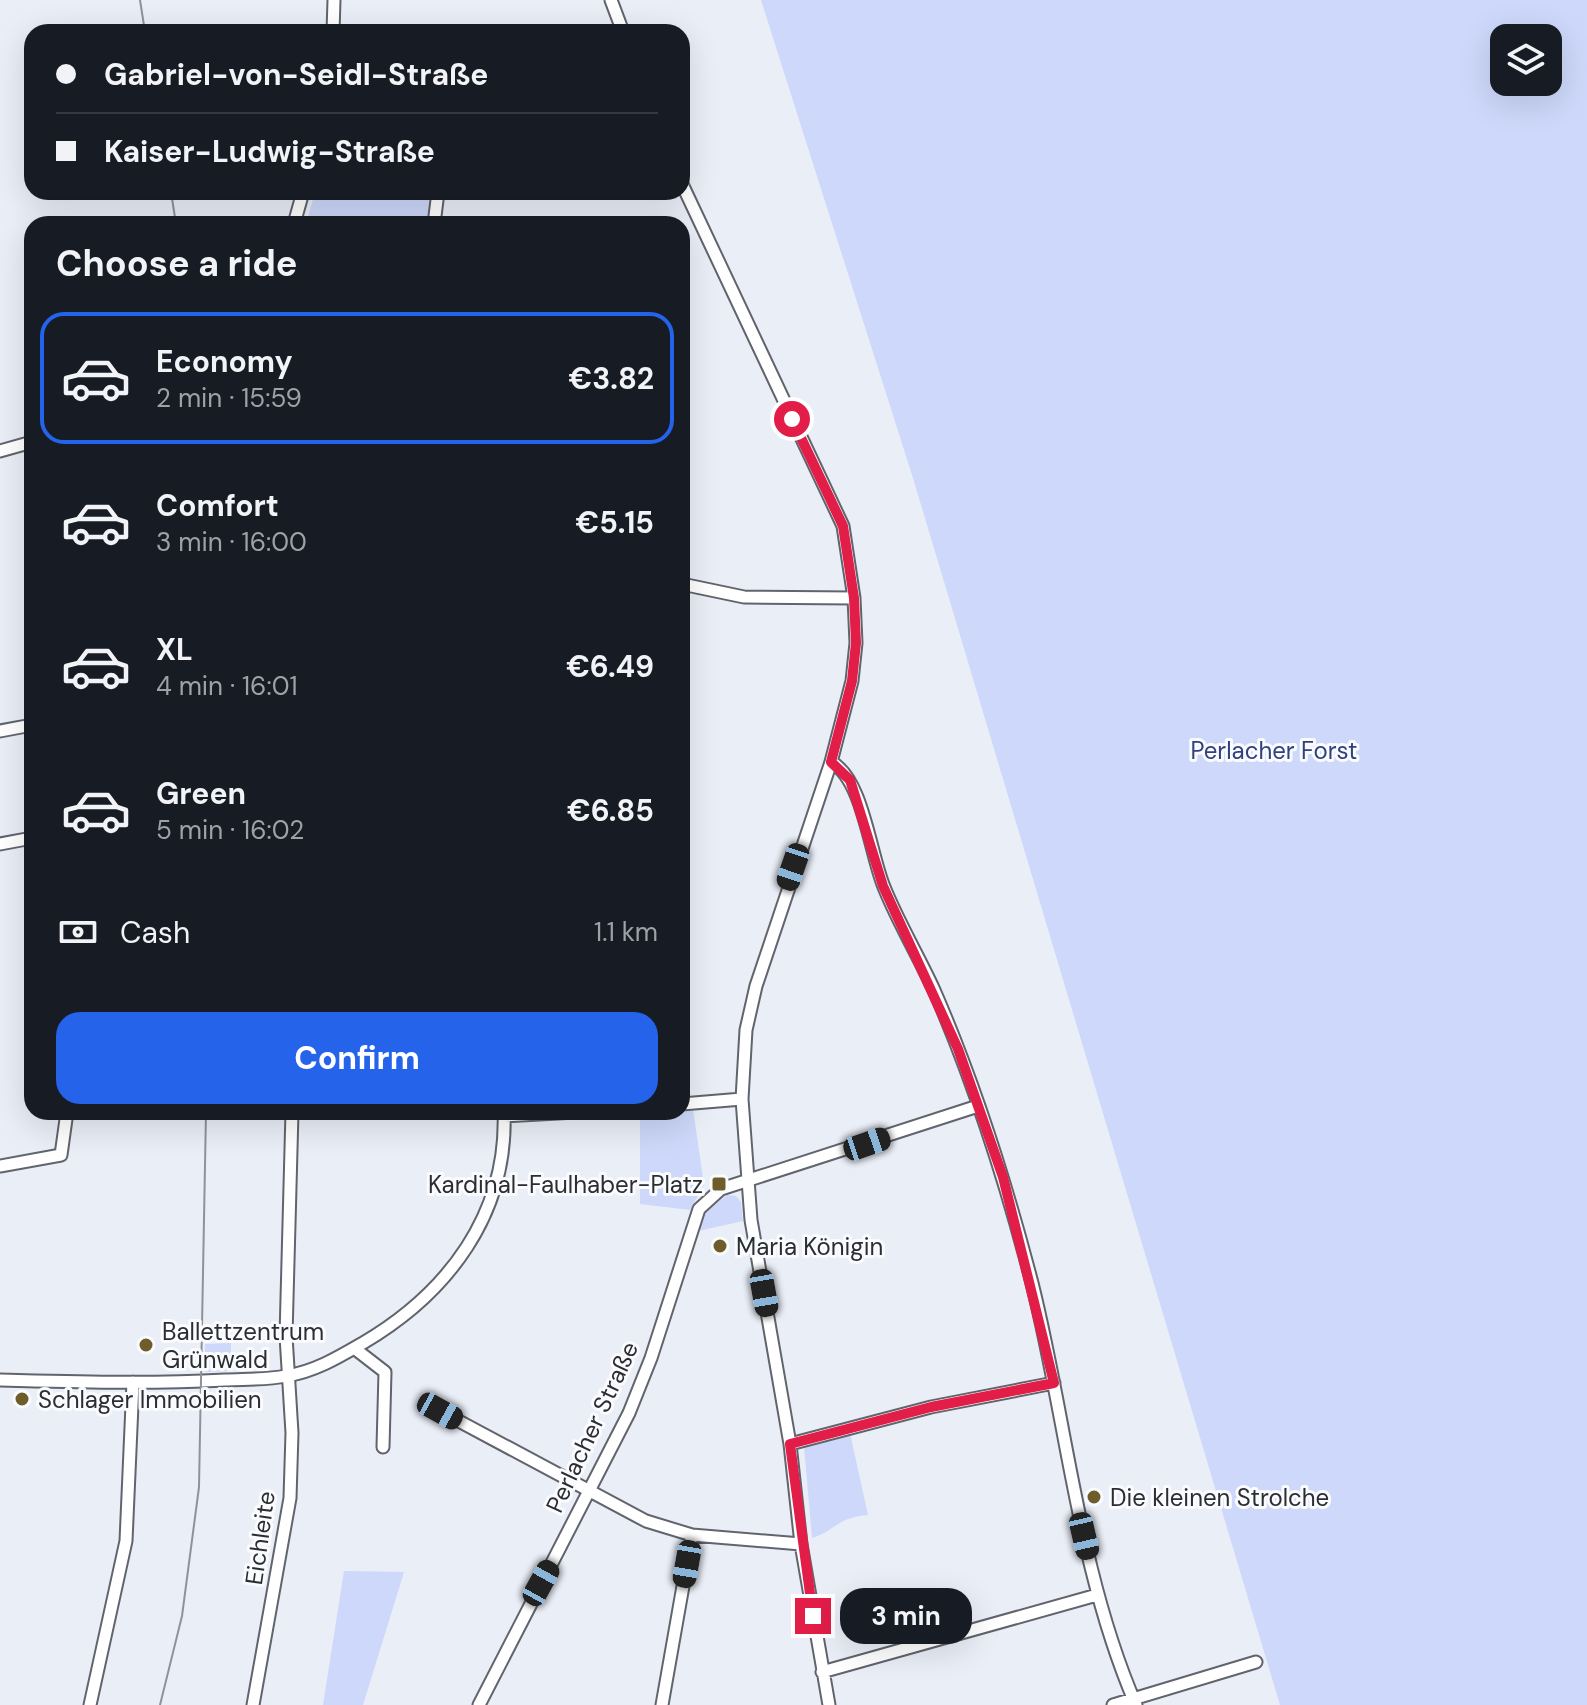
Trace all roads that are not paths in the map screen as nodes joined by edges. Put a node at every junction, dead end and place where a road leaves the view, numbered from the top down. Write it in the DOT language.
graph roads {
  1 [pos="334,0"];
  2 [pos="611,0"];
  3 [pos="333,24"];
  4 [pos="620,24"];
  5 [pos="690,200"];
  6 [pos="24,444"];
  7 [pos="0,451"];
  8 [pos="690,586"];
  9 [pos="854,598"];
  10 [pos="24,726"];
  11 [pos="0,731"];
  12 [pos="831,762"];
  13 [pos="24,840"];
  14 [pos="0,844"];
  15 [pos="742,1099"];
  16 [pos="690,1103"];
  17 [pos="978,1106"];
  18 [pos="66,1120"];
  19 [pos="292,1120"];
  20 [pos="503,1120"];
  21 [pos="0,1166"];
  22 [pos="746,1184"];
  23 [pos="354,1348"];
  24 [pos="286,1376"];
  25 [pos="0,1380"];
  26 [pos="133,1382"];
  27 [pos="1054,1383"];
  28 [pos="440,1411"];
  29 [pos="790,1444"];
  30 [pos="383,1447"];
  31 [pos="590,1492"];
  32 [pos="692,1535"];
  33 [pos="801,1544"];
  34 [pos="1097,1595"];
  35 [pos="1256,1662"];
  36 [pos="822,1672"];
  37 [pos="1134,1702"];
  38 [pos="90,1705"];
  39 [pos="253,1705"];
  40 [pos="479,1705"];
  41 [pos="662,1705"];
  42 [pos="829,1705"];
  43 [pos="1113,1705"];
  1 -- 3 [label="street"];
  2 -- 4 [label="street"];
  5 -- 9 [label="street"];
  6 -- 7 [label="street"];
  8 -- 9 [label="street"];
  9 -- 12 [label="street"];
  10 -- 11 [label="street"];
  12 -- 15 [label="street"];
  12 -- 17 [label="street"];
  13 -- 14 [label="street"];
  15 -- 16 [label="street"];
  15 -- 22 [label="street"];
  17 -- 22 [label="street, Perlacher Straße"];
  17 -- 27 [label="street"];
  18 -- 21 [label="street"];
  19 -- 24 [label="street, Eichleite"];
  20 -- 23 [label="street"];
  22 -- 29 [label="street"];
  22 -- 31 [label="street, Perlacher Straße"];
  23 -- 24 [label="street"];
  23 -- 30 [label="street"];
  24 -- 26 [label="street"];
  24 -- 39 [label="street, Eichleite"];
  25 -- 26 [label="street"];
  26 -- 38 [label="street"];
  27 -- 29 [label="street"];
  27 -- 34 [label="street"];
  28 -- 31 [label="street"];
  29 -- 33 [label="street"];
  31 -- 32 [label="street"];
  31 -- 40 [label="street, Perlacher Straße"];
  32 -- 33 [label="street"];
  32 -- 41 [label="street"];
  33 -- 36 [label="street"];
  34 -- 36 [label="street"];
  34 -- 37 [label="street"];
  35 -- 37 [label="street"];
  36 -- 42 [label="street"];
  37 -- 43 [label="street"];
}
